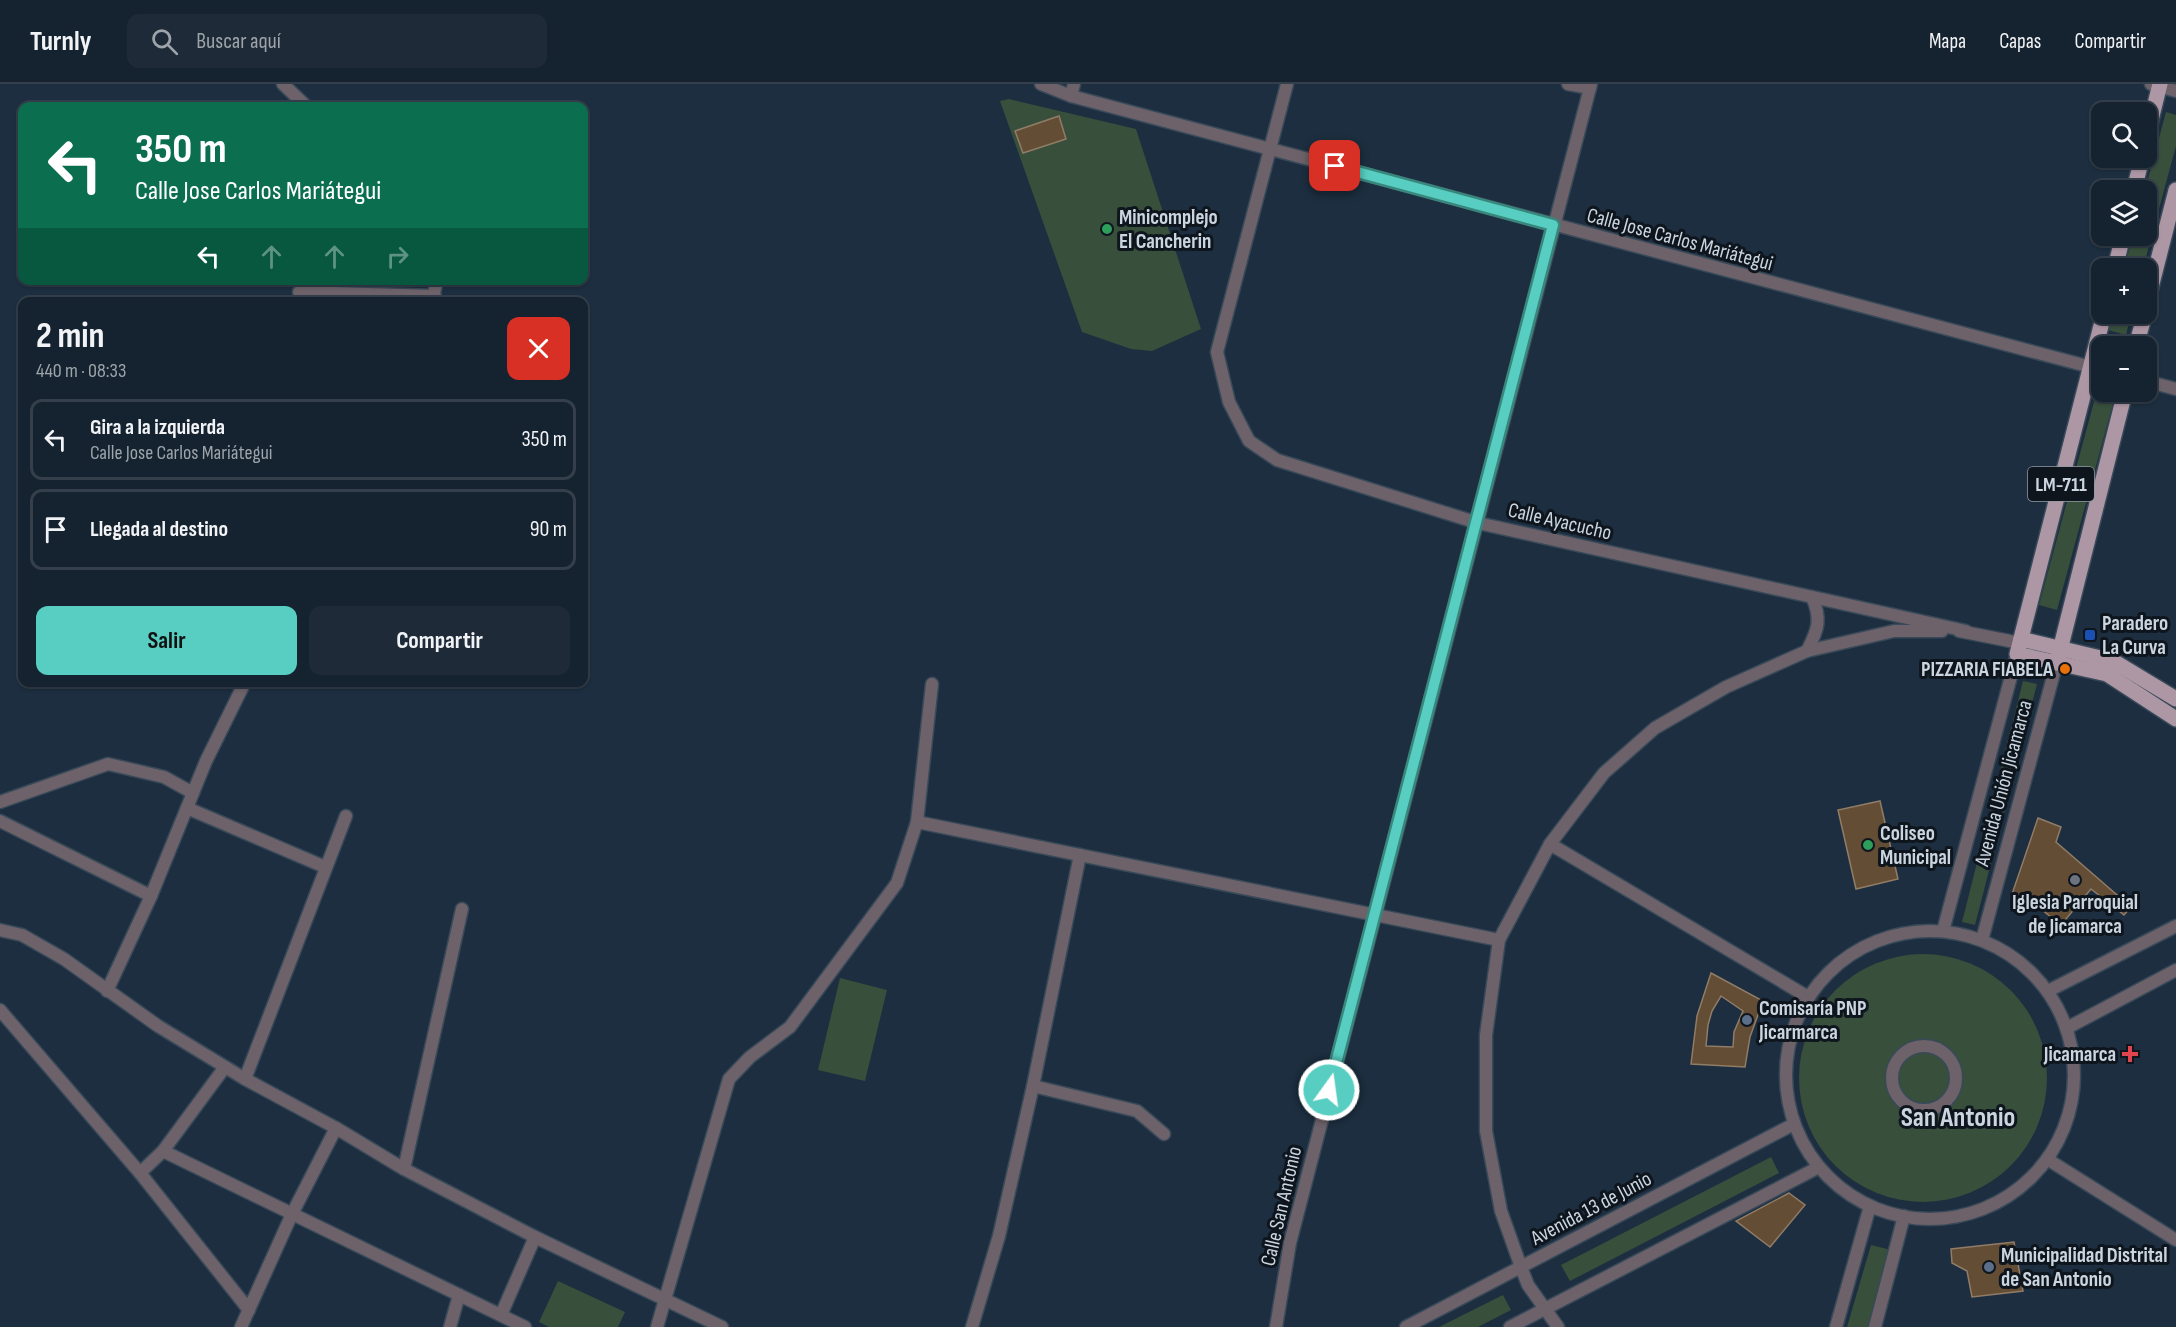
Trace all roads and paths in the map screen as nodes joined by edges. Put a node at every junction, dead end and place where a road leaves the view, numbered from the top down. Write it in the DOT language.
graph roads {
  1 [pos="283,84"];
  2 [pos="1041,84"];
  3 [pos="1287,84"];
  4 [pos="1568,84"];
  5 [pos="2157,85"];
  6 [pos="1590,86"];
  7 [pos="1073,90"];
  8 [pos="2176,91"];
  9 [pos="302,102"];
  10 [pos="2154,102"];
  11 [pos="1269,149"];
  12 [pos="2176,190"];
  13 [pos="1553,225"];
  14 [pos="2157,264"];
  15 [pos="299,292"];
  16 [pos="395,297"];
  17 [pos="2091,367"];
  18 [pos="2157,384"];
  19 [pos="2091,386"];
  20 [pos="2176,389"];
  21 [pos="2122,402"];
  22 [pos="1478,523"];
  23 [pos="1812,597"];
  24 [pos="1966,632"];
  25 [pos="2019,645"];
  26 [pos="1807,651"];
  27 [pos="2058,655"];
  28 [pos="932,684"];
  29 [pos="243,687"];
  30 [pos="2176,699"];
  31 [pos="2176,719"];
  32 [pos="193,794"];
  33 [pos="0,802"];
  34 [pos="187,808"];
  35 [pos="346,816"];
  36 [pos="0,821"];
  37 [pos="917,822"];
  38 [pos="1550,844"];
  39 [pos="1080,855"];
  40 [pos="325,867"];
  41 [pos="151,896"];
  42 [pos="462,909"];
  43 [pos="1374,915"];
  44 [pos="2176,926"];
  45 [pos="0,930"];
  46 [pos="1943,931"];
  47 [pos="1499,940"];
  48 [pos="1982,940"];
  49 [pos="2176,970"];
  50 [pos="108,991"];
  51 [pos="2048,992"];
  52 [pos="1808,997"];
  53 [pos="0,1010"];
  54 [pos="2067,1028"];
  55 [pos="225,1067"];
  56 [pos="245,1079"];
  57 [pos="1033,1086"];
  58 [pos="1950,1098"];
  59 [pos="1794,1124"];
  60 [pos="336,1128"];
  61 [pos="1164,1134"];
  62 [pos="163,1151"];
  63 [pos="2047,1159"];
  64 [pos="1819,1167"];
  65 [pos="405,1170"];
  66 [pos="140,1173"];
  67 [pos="1870,1206"];
  68 [pos="292,1214"];
  69 [pos="1904,1216"];
  70 [pos="535,1237"];
  71 [pos="2176,1240"];
  72 [pos="1521,1267"];
  73 [pos="459,1295"];
  74 [pos="666,1300"];
  75 [pos="1545,1309"];
  76 [pos="249,1310"];
  77 [pos="501,1315"];
  78 [pos="241,1327"];
  79 [pos="450,1327"];
  80 [pos="525,1327"];
  81 [pos="657,1327"];
  82 [pos="722,1327"];
  83 [pos="972,1327"];
  84 [pos="1276,1327"];
  85 [pos="1406,1327"];
  86 [pos="1510,1327"];
  87 [pos="1558,1327"];
  88 [pos="1836,1327"];
  89 [pos="1875,1327"];
  1 -- 9 [label="street"];
  2 -- 7 [label="street, Calle Jose Carlos Mariátegui"];
  3 -- 11 [label="street"];
  4 -- 6 [label="street"];
  5 -- 8 [label="street"];
  5 -- 10 [label="main road"];
  6 -- 13 [label="street, Calle San Antonio"];
  7 -- 11 [label="street, Calle Jose Carlos Mariátegui"];
  11 -- 13 [label="street, Calle Jose Carlos Mariátegui"];
  11 -- 22 [label="street, Calle Ayacucho"];
  12 -- 14 [label="main road"];
  13 -- 17 [label="street, Calle Jose Carlos Mariátegui"];
  13 -- 22 [label="street, Calle San Antonio"];
  15 -- 16 [label="street"];
  18 -- 20 [label="street"];
  19 -- 25 [label="main road, Avenida Unión Jicamarca / LM-711"];
  21 -- 27 [label="main road, Avenida Unión Jicamarca / LM-711"];
  22 -- 23 [label="street, Calle Ayacucho"];
  22 -- 43 [label="street, Calle San Antonio"];
  23 -- 24 [label="street, Calle Ayacucho"];
  23 -- 26 [label="street"];
  24 -- 25 [label="street"];
  24 -- 26 [label="street"];
  25 -- 27 [label="main road"];
  25 -- 46 [label="street, Avenida Unión Jicamarca"];
  26 -- 38 [label="street"];
  27 -- 30 [label="main road"];
  27 -- 31 [label="main road"];
  27 -- 48 [label="street, Avenida Unión Jicamarca"];
  28 -- 37 [label="street"];
  29 -- 32 [label="street"];
  32 -- 33 [label="street"];
  32 -- 34 [label="street"];
  34 -- 40 [label="street"];
  34 -- 41 [label="street"];
  35 -- 40 [label="street"];
  36 -- 41 [label="street"];
  37 -- 39 [label="street"];
  37 -- 74 [label="street"];
  38 -- 47 [label="street"];
  38 -- 52 [label="street"];
  39 -- 43 [label="street"];
  39 -- 57 [label="street"];
  40 -- 56 [label="street"];
  41 -- 50 [label="street"];
  42 -- 65 [label="street"];
  43 -- 47 [label="street"];
  43 -- 84 [label="street, Calle San Antonio"];
  44 -- 51 [label="street"];
  45 -- 50 [label="street"];
  46 -- 48 [label="street"];
  46 -- 52 [label="street"];
  47 -- 72 [label="street"];
  48 -- 51 [label="street"];
  49 -- 54 [label="street"];
  50 -- 55 [label="street"];
  51 -- 54 [label="street"];
  52 -- 59 [label="street"];
  53 -- 66 [label="street"];
  54 -- 63 [label="street"];
  55 -- 56 [label="street"];
  55 -- 62 [label="street"];
  56 -- 60 [label="street"];
  57 -- 61 [label="street"];
  57 -- 83 [label="street"];
  58 -- 58 [label="street"];
  59 -- 64 [label="street"];
  59 -- 72 [label="street, Avenida 13 de Junio"];
  60 -- 65 [label="street"];
  60 -- 68 [label="street"];
  62 -- 66 [label="street"];
  62 -- 68 [label="street"];
  63 -- 69 [label="street"];
  63 -- 71 [label="street"];
  64 -- 67 [label="street"];
  64 -- 75 [label="street"];
  65 -- 70 [label="street"];
  66 -- 76 [label="street"];
  67 -- 69 [label="street"];
  67 -- 88 [label="street"];
  68 -- 73 [label="street"];
  68 -- 76 [label="street"];
  69 -- 89 [label="street"];
  70 -- 74 [label="street"];
  70 -- 77 [label="street"];
  72 -- 75 [label="street"];
  72 -- 85 [label="street, Avenida 13 de Junio"];
  73 -- 77 [label="street"];
  73 -- 79 [label="street"];
  74 -- 81 [label="street"];
  74 -- 82 [label="street"];
  75 -- 86 [label="street"];
  75 -- 87 [label="street"];
  76 -- 78 [label="street"];
  77 -- 80 [label="street"];
}
